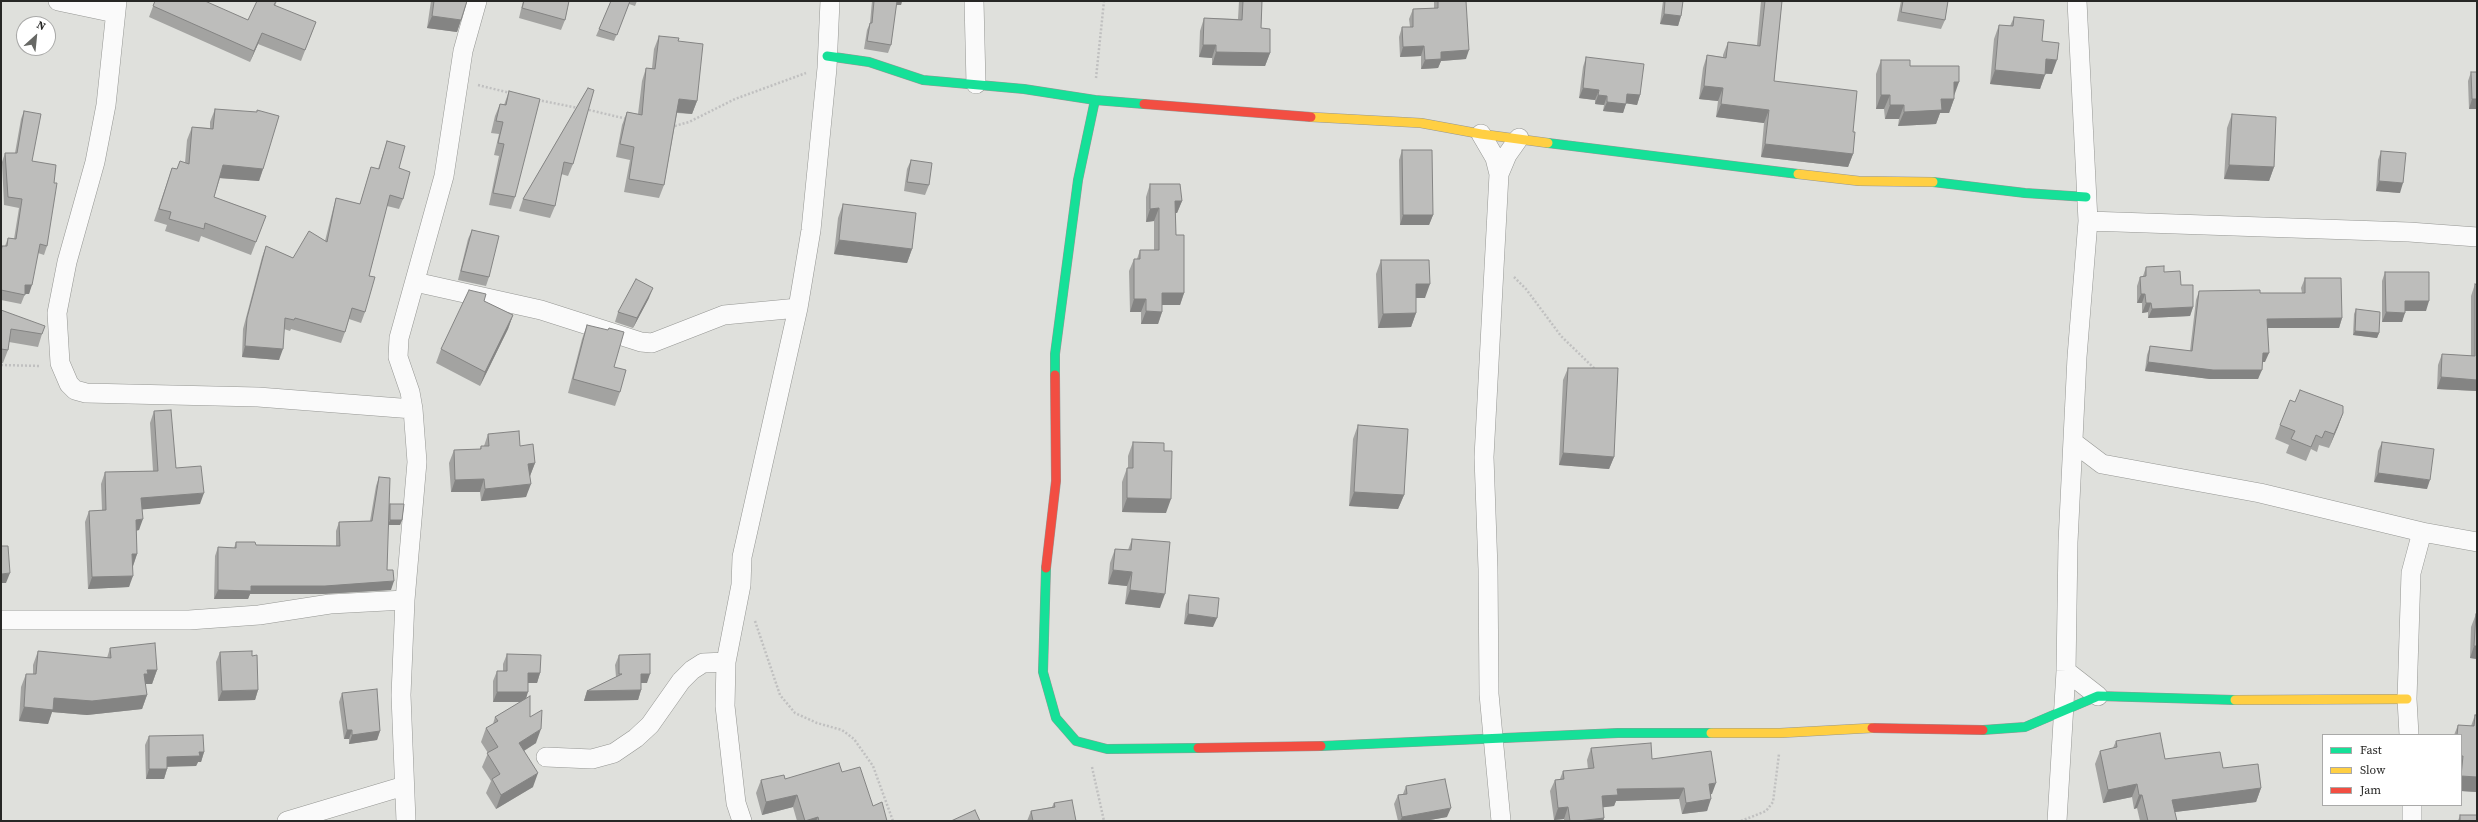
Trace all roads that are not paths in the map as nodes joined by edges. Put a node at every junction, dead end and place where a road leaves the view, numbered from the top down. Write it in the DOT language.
graph roads {
  1 [pos="58,1"];
  2 [pos="477,1"];
  3 [pos="830,1"];
  4 [pos="974,1"];
  5 [pos="2077,1"];
  6 [pos="116,7"];
  7 [pos="827,62"];
  8 [pos="976,84"];
  9 [pos="1095,100"];
  10 [pos="1481,134"];
  11 [pos="1519,138"];
  12 [pos="1499,174"];
  13 [pos="2086,197"];
  14 [pos="2088,221"];
  15 [pos="2477,237"];
  16 [pos="415,282"];
  17 [pos="798,308"];
  18 [pos="413,409"];
  19 [pos="2073,442"];
  20 [pos="2102,464"];
  21 [pos="2072,482"];
  22 [pos="2422,532"];
  23 [pos="2477,542"];
  24 [pos="405,600"];
  25 [pos="1,620"];
  26 [pos="726,662"];
  27 [pos="2066,671"];
  28 [pos="2098,696"];
  29 [pos="2407,699"];
  30 [pos="2064,712"];
  31 [pos="2409,734"];
  32 [pos="1495,740"];
  33 [pos="546,757"];
  34 [pos="404,786"];
  35 [pos="2412,806"];
  36 [pos="287,821"];
  37 [pos="406,821"];
  38 [pos="742,821"];
  39 [pos="1501,821"];
  40 [pos="2058,821"];
  41 [pos="2412,821"];
  1 -- 6 [label="street"];
  2 -- 16 [label="street"];
  3 -- 7 [label="street"];
  4 -- 8 [label="street"];
  5 -- 13 [label="street"];
  6 -- 18 [label="street"];
  7 -- 8 [label="street"];
  7 -- 17 [label="street"];
  8 -- 9 [label="street"];
  9 -- 10 [label="street"];
  9 -- 32 [label="street"];
  10 -- 11 [label="street"];
  10 -- 12 [label="street"];
  11 -- 12 [label="street"];
  11 -- 13 [label="street"];
  12 -- 32 [label="street"];
  13 -- 14 [label="street"];
  14 -- 15 [label="street"];
  14 -- 19 [label="street"];
  16 -- 17 [label="street"];
  16 -- 18 [label="street"];
  17 -- 26 [label="street"];
  18 -- 24 [label="street"];
  19 -- 20 [label="street"];
  19 -- 21 [label="street"];
  20 -- 21 [label="street"];
  20 -- 22 [label="street"];
  21 -- 27 [label="street"];
  22 -- 23 [label="street"];
  22 -- 29 [label="street"];
  24 -- 25 [label="street"];
  24 -- 34 [label="street"];
  26 -- 33 [label="street"];
  26 -- 38 [label="street"];
  27 -- 28 [label="street"];
  27 -- 30 [label="street"];
  28 -- 29 [label="street"];
  28 -- 30 [label="street"];
  29 -- 31 [label="street"];
  30 -- 32 [label="street"];
  30 -- 40 [label="street"];
  32 -- 39 [label="street"];
  34 -- 36 [label="street"];
  34 -- 37 [label="street"];
  35 -- 41 [label="street"];
}
